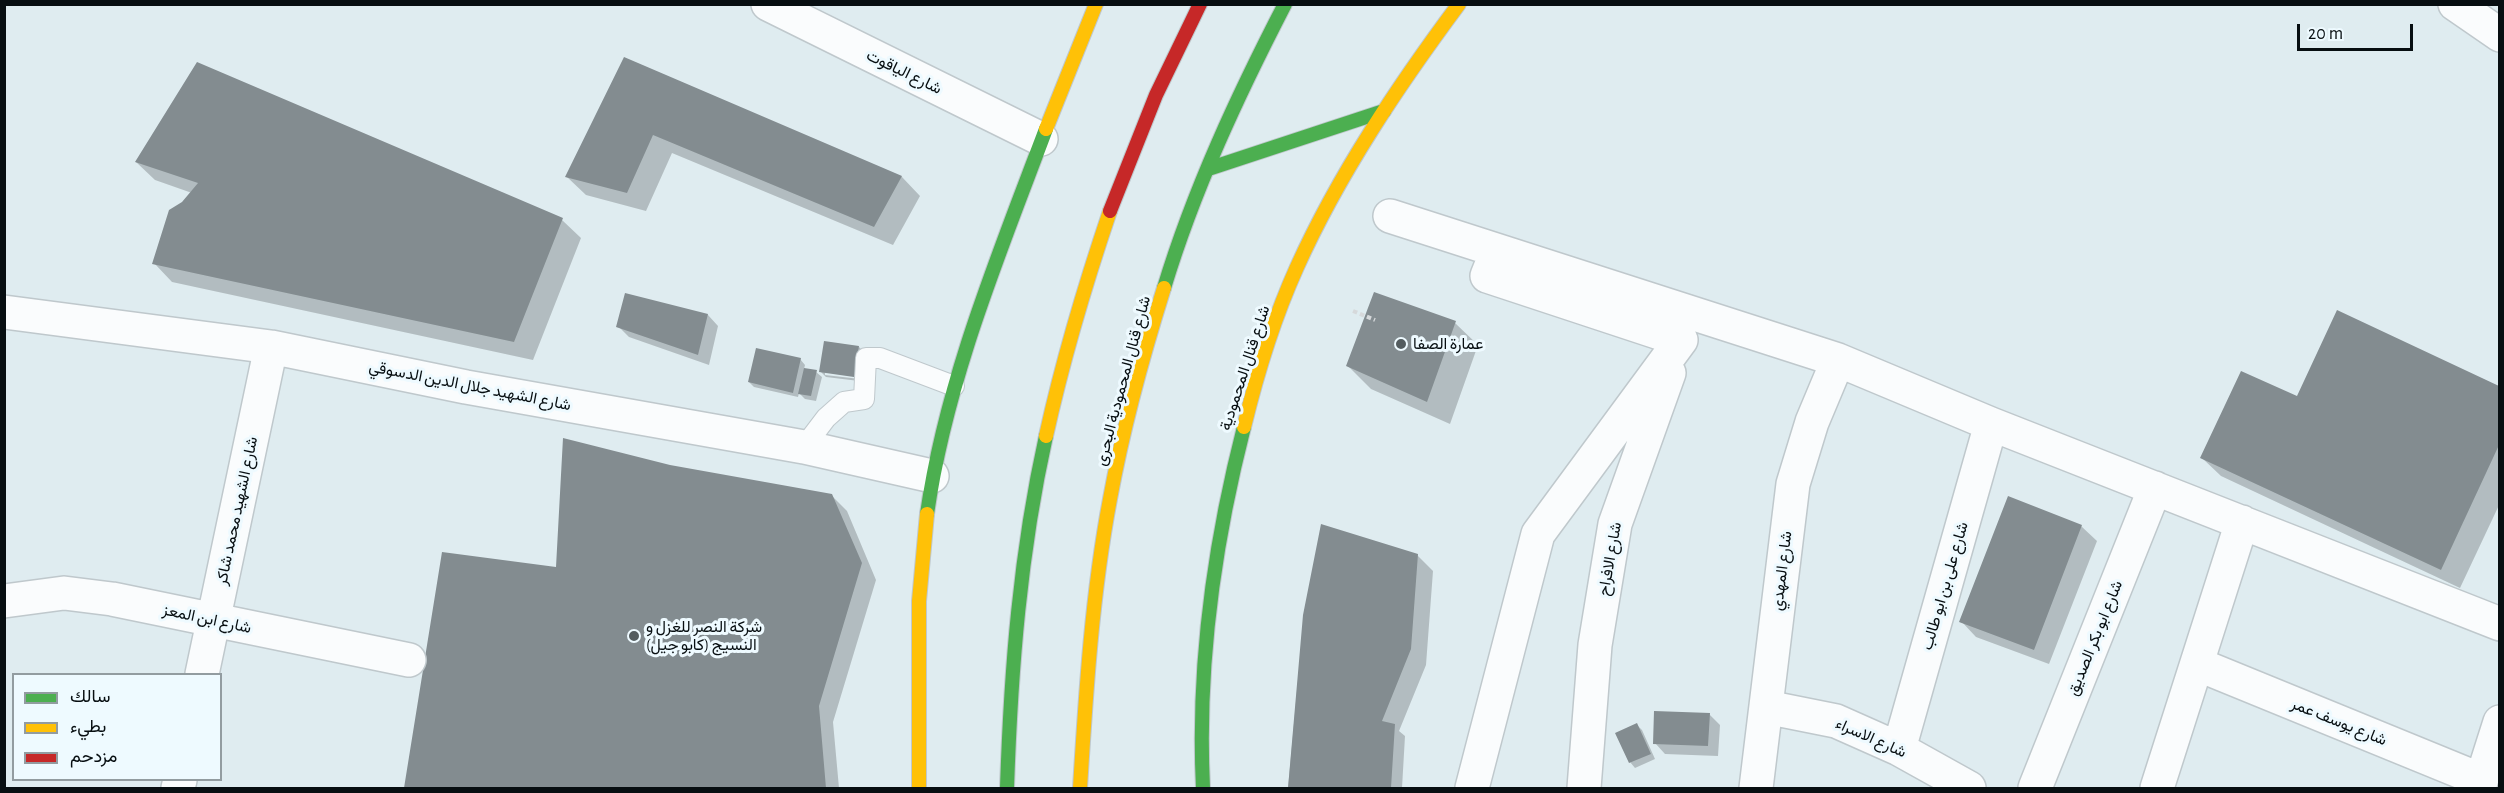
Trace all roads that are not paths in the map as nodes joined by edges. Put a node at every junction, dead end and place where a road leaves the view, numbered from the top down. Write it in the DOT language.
graph roads {
  1 [pos="1096,4"];
  2 [pos="1200,4"];
  3 [pos="1285,4"];
  4 [pos="1459,4"];
  5 [pos="2455,4"];
  6 [pos="787,9"];
  7 [pos="2499,35"];
  8 [pos="1384,111"];
  9 [pos="1041,139"];
  10 [pos="1208,170"];
  11 [pos="1390,216"];
  12 [pos="1497,251"];
  13 [pos="4,312"];
  14 [pos="1681,340"];
  15 [pos="271,347"];
  16 [pos="1838,360"];
  17 [pos="954,386"];
  18 [pos="1991,424"];
  19 [pos="804,447"];
  20 [pos="932,476"];
  21 [pos="2155,488"];
  22 [pos="2242,522"];
  23 [pos="4,601"];
  24 [pos="214,620"];
  25 [pos="2499,624"];
  26 [pos="409,660"];
  27 [pos="2197,664"];
  28 [pos="202,673"];
  29 [pos="1766,707"];
  30 [pos="2499,722"];
  31 [pos="1899,749"];
  32 [pos="2480,784"];
  33 [pos="919,789"];
  34 [pos="1007,789"];
  35 [pos="1080,789"];
  36 [pos="1203,789"];
  37 [pos="1472,789"];
  38 [pos="1584,789"];
  39 [pos="1756,789"];
  40 [pos="1969,789"];
  41 [pos="2035,789"];
  42 [pos="2157,789"];
  1 -- 9 [label="main road"];
  2 -- 34 [label="main road"];
  3 -- 10 [label="main road, شارع قنال المحمودية البحرى"];
  4 -- 8 [label="main road, شارع قنال المحمودية"];
  5 -- 7 [label="street"];
  6 -- 9 [label="street, شارع الياقوت"];
  8 -- 10 [label="main road"];
  8 -- 36 [label="main road, شارع قنال المحمودية"];
  9 -- 17 [label="main road"];
  10 -- 35 [label="main road, شارع قنال المحمودية البحرى"];
  11 -- 12 [label="street"];
  12 -- 14 [label="street"];
  12 -- 16 [label="street"];
  13 -- 15 [label="street, شارع الشهيد جلال الدين الدسوقي"];
  14 -- 37 [label="street"];
  14 -- 38 [label="street, شارع الافراح"];
  15 -- 19 [label="street, شارع الشهيد جلال الدين الدسوقي"];
  15 -- 24 [label="street, شارع الشهيد محمد شاكر"];
  16 -- 18 [label="street"];
  16 -- 29 [label="street, شارع المهدي"];
  17 -- 19 [label="lane"];
  17 -- 20 [label="main road"];
  18 -- 21 [label="street"];
  18 -- 31 [label="street, شارع على بن ابو طالب"];
  19 -- 20 [label="street, شارع الشهيد جلال الدين الدسوقي"];
  20 -- 33 [label="main road"];
  21 -- 22 [label="street"];
  21 -- 41 [label="street, شارع ابو بكر الصديق"];
  22 -- 25 [label="street"];
  22 -- 27 [label="street"];
  23 -- 24 [label="street, شارع ابن المعز"];
  24 -- 26 [label="street, شارع ابن المعز"];
  24 -- 28 [label="street, شارع الشهيد محمد شاكر"];
  27 -- 32 [label="street, شارع يوسف عمر"];
  27 -- 42 [label="street"];
  29 -- 31 [label="street, شارع الاسراء"];
  29 -- 39 [label="street, شارع المهدي"];
  30 -- 32 [label="street"];
  31 -- 40 [label="street, شارع الاسراء"];
}
